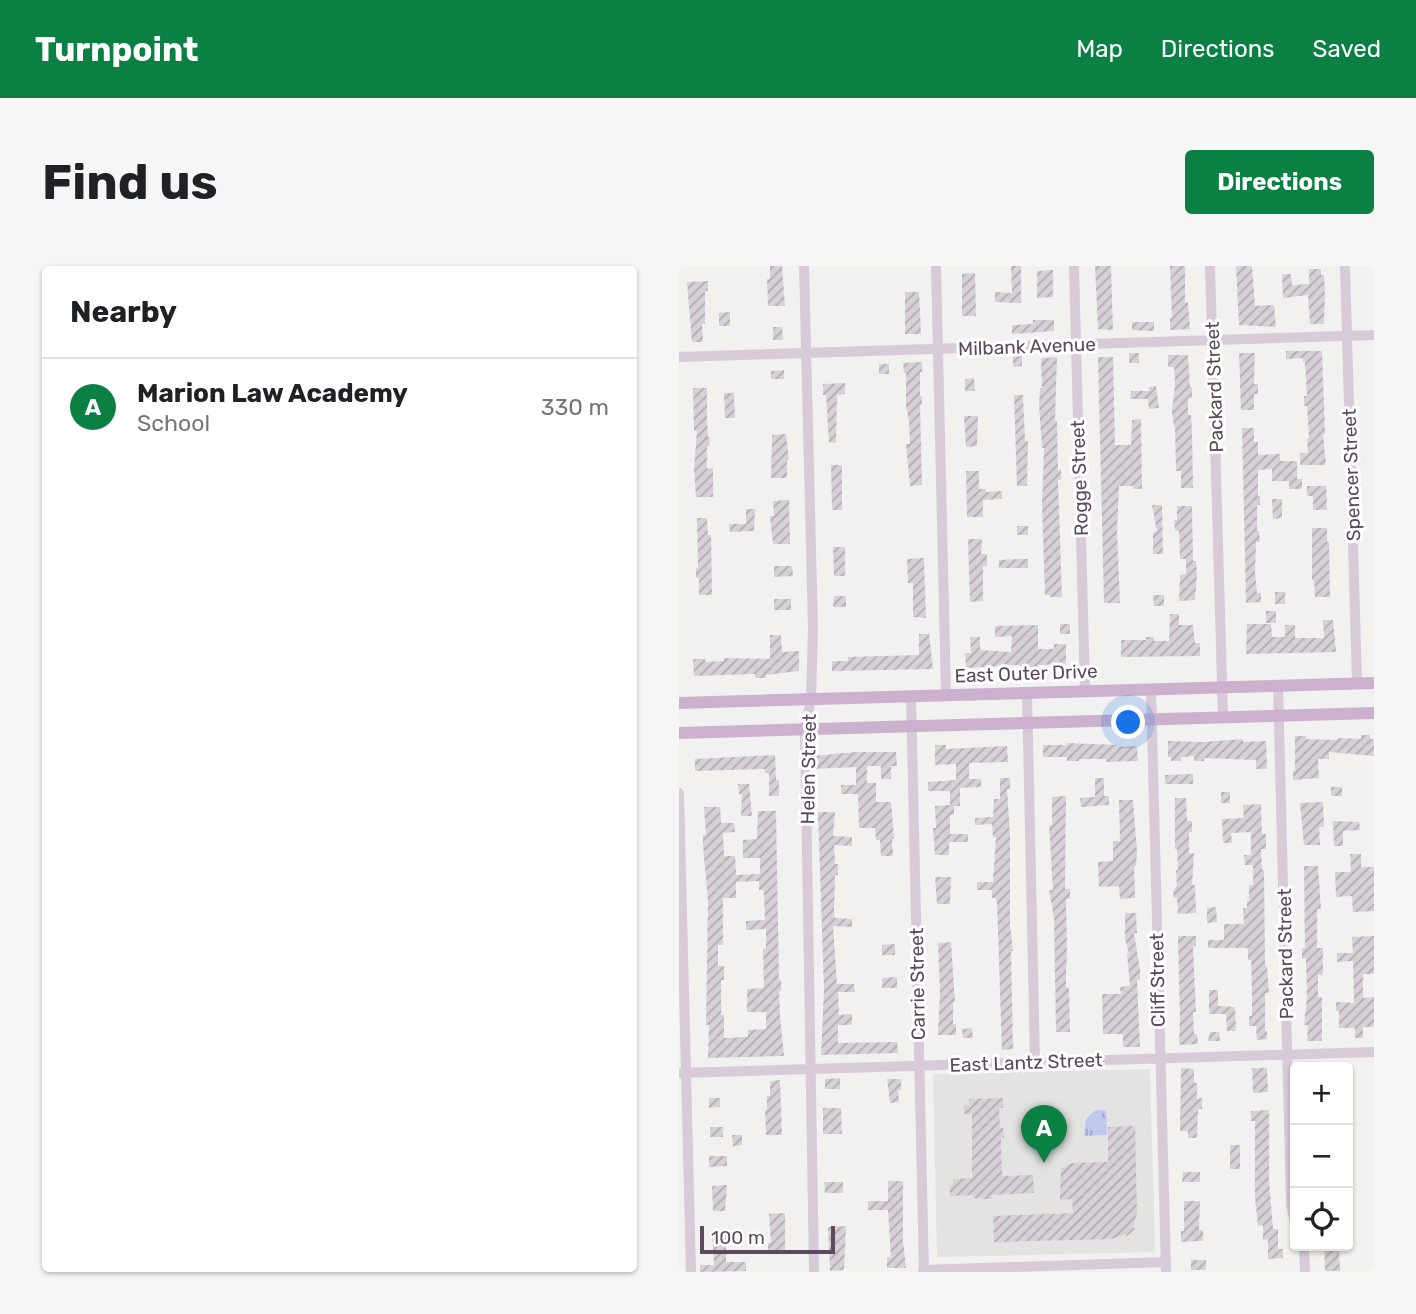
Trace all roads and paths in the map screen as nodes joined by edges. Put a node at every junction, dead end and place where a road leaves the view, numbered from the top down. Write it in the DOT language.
graph roads {
  1 [pos="804,266"];
  2 [pos="936,266"];
  3 [pos="1074,266"];
  4 [pos="1210,266"];
  5 [pos="1345,266"];
  6 [pos="1374,335"];
  7 [pos="1347,337"];
  8 [pos="1213,341"];
  9 [pos="1076,345"];
  10 [pos="938,349"];
  11 [pos="807,354"];
  12 [pos="679,357"];
  13 [pos="1374,682"];
  14 [pos="1357,683"];
  15 [pos="1278,685"];
  16 [pos="1222,687"];
  17 [pos="1151,689"];
  18 [pos="1085,690"];
  19 [pos="1027,693"];
  20 [pos="946,695"];
  21 [pos="911,696"];
  22 [pos="810,699"];
  23 [pos="679,703"];
  24 [pos="1374,713"];
  25 [pos="1279,716"];
  26 [pos="1223,717"];
  27 [pos="1151,719"];
  28 [pos="1027,723"];
  29 [pos="911,726"];
  30 [pos="805,730"];
  31 [pos="679,733"];
  32 [pos="679,793"];
  33 [pos="1374,1052"];
  34 [pos="1287,1055"];
  35 [pos="1159,1059"];
  36 [pos="1035,1062"];
  37 [pos="919,1066"];
  38 [pos="810,1069"];
  39 [pos="683,1072"];
  40 [pos="1291,1188"];
  41 [pos="1304,1251"];
  42 [pos="1165,1267"];
  43 [pos="1040,1270"];
  44 [pos="923,1271"];
  45 [pos="691,1272"];
  46 [pos="814,1272"];
  47 [pos="1305,1272"];
  1 -- 11 [label="street, Helen Street"];
  2 -- 10 [label="street"];
  3 -- 9 [label="street, Rogge Street"];
  4 -- 8 [label="street, Packard Street"];
  5 -- 7 [label="street, Spencer Street"];
  6 -- 7 [label="street, Milbank Avenue"];
  7 -- 8 [label="street, Milbank Avenue"];
  7 -- 14 [label="street, Spencer Street"];
  8 -- 9 [label="street, Milbank Avenue"];
  8 -- 16 [label="street, Packard Street"];
  9 -- 10 [label="street, Milbank Avenue"];
  9 -- 18 [label="street, Rogge Street"];
  10 -- 11 [label="street, Milbank Avenue"];
  10 -- 20 [label="street"];
  11 -- 12 [label="street, Milbank Avenue"];
  11 -- 22 [label="street, Helen Street"];
  13 -- 14 [label="main road, East Outer Drive"];
  14 -- 15 [label="main road, East Outer Drive"];
  15 -- 16 [label="main road, East Outer Drive"];
  15 -- 25 [label="street, Packard Street"];
  16 -- 17 [label="main road, East Outer Drive"];
  16 -- 26 [label="street, Packard Street"];
  17 -- 18 [label="main road, East Outer Drive"];
  17 -- 27 [label="street, Cliff Street"];
  18 -- 19 [label="main road, East Outer Drive"];
  19 -- 20 [label="main road, East Outer Drive"];
  19 -- 28 [label="street"];
  20 -- 21 [label="main road, East Outer Drive"];
  21 -- 22 [label="main road, East Outer Drive"];
  21 -- 29 [label="street, Carrie Street"];
  22 -- 23 [label="main road, East Outer Drive"];
  22 -- 30 [label="street, Helen Street"];
  24 -- 25 [label="main road"];
  25 -- 26 [label="main road"];
  25 -- 34 [label="street, Packard Street"];
  26 -- 27 [label="main road"];
  27 -- 28 [label="main road"];
  27 -- 35 [label="street, Cliff Street"];
  28 -- 29 [label="main road"];
  28 -- 36 [label="street"];
  29 -- 30 [label="main road"];
  29 -- 37 [label="street, Carrie Street"];
  30 -- 31 [label="main road"];
  30 -- 38 [label="street, Helen Street"];
  32 -- 39 [label="street"];
  33 -- 34 [label="street, East Lantz Street"];
  34 -- 35 [label="street, East Lantz Street"];
  34 -- 40 [label="street, Packard Street"];
  35 -- 36 [label="street, East Lantz Street"];
  35 -- 42 [label="street, Cliff Street"];
  36 -- 37 [label="street, East Lantz Street"];
  37 -- 38 [label="street, East Lantz Street"];
  37 -- 44 [label="street, Carrie Street"];
  38 -- 39 [label="street, East Lantz Street"];
  38 -- 46 [label="street, Helen Street"];
  39 -- 45 [label="street"];
  41 -- 47 [label="street"];
  42 -- 43 [label="street"];
  43 -- 44 [label="street"];
}
